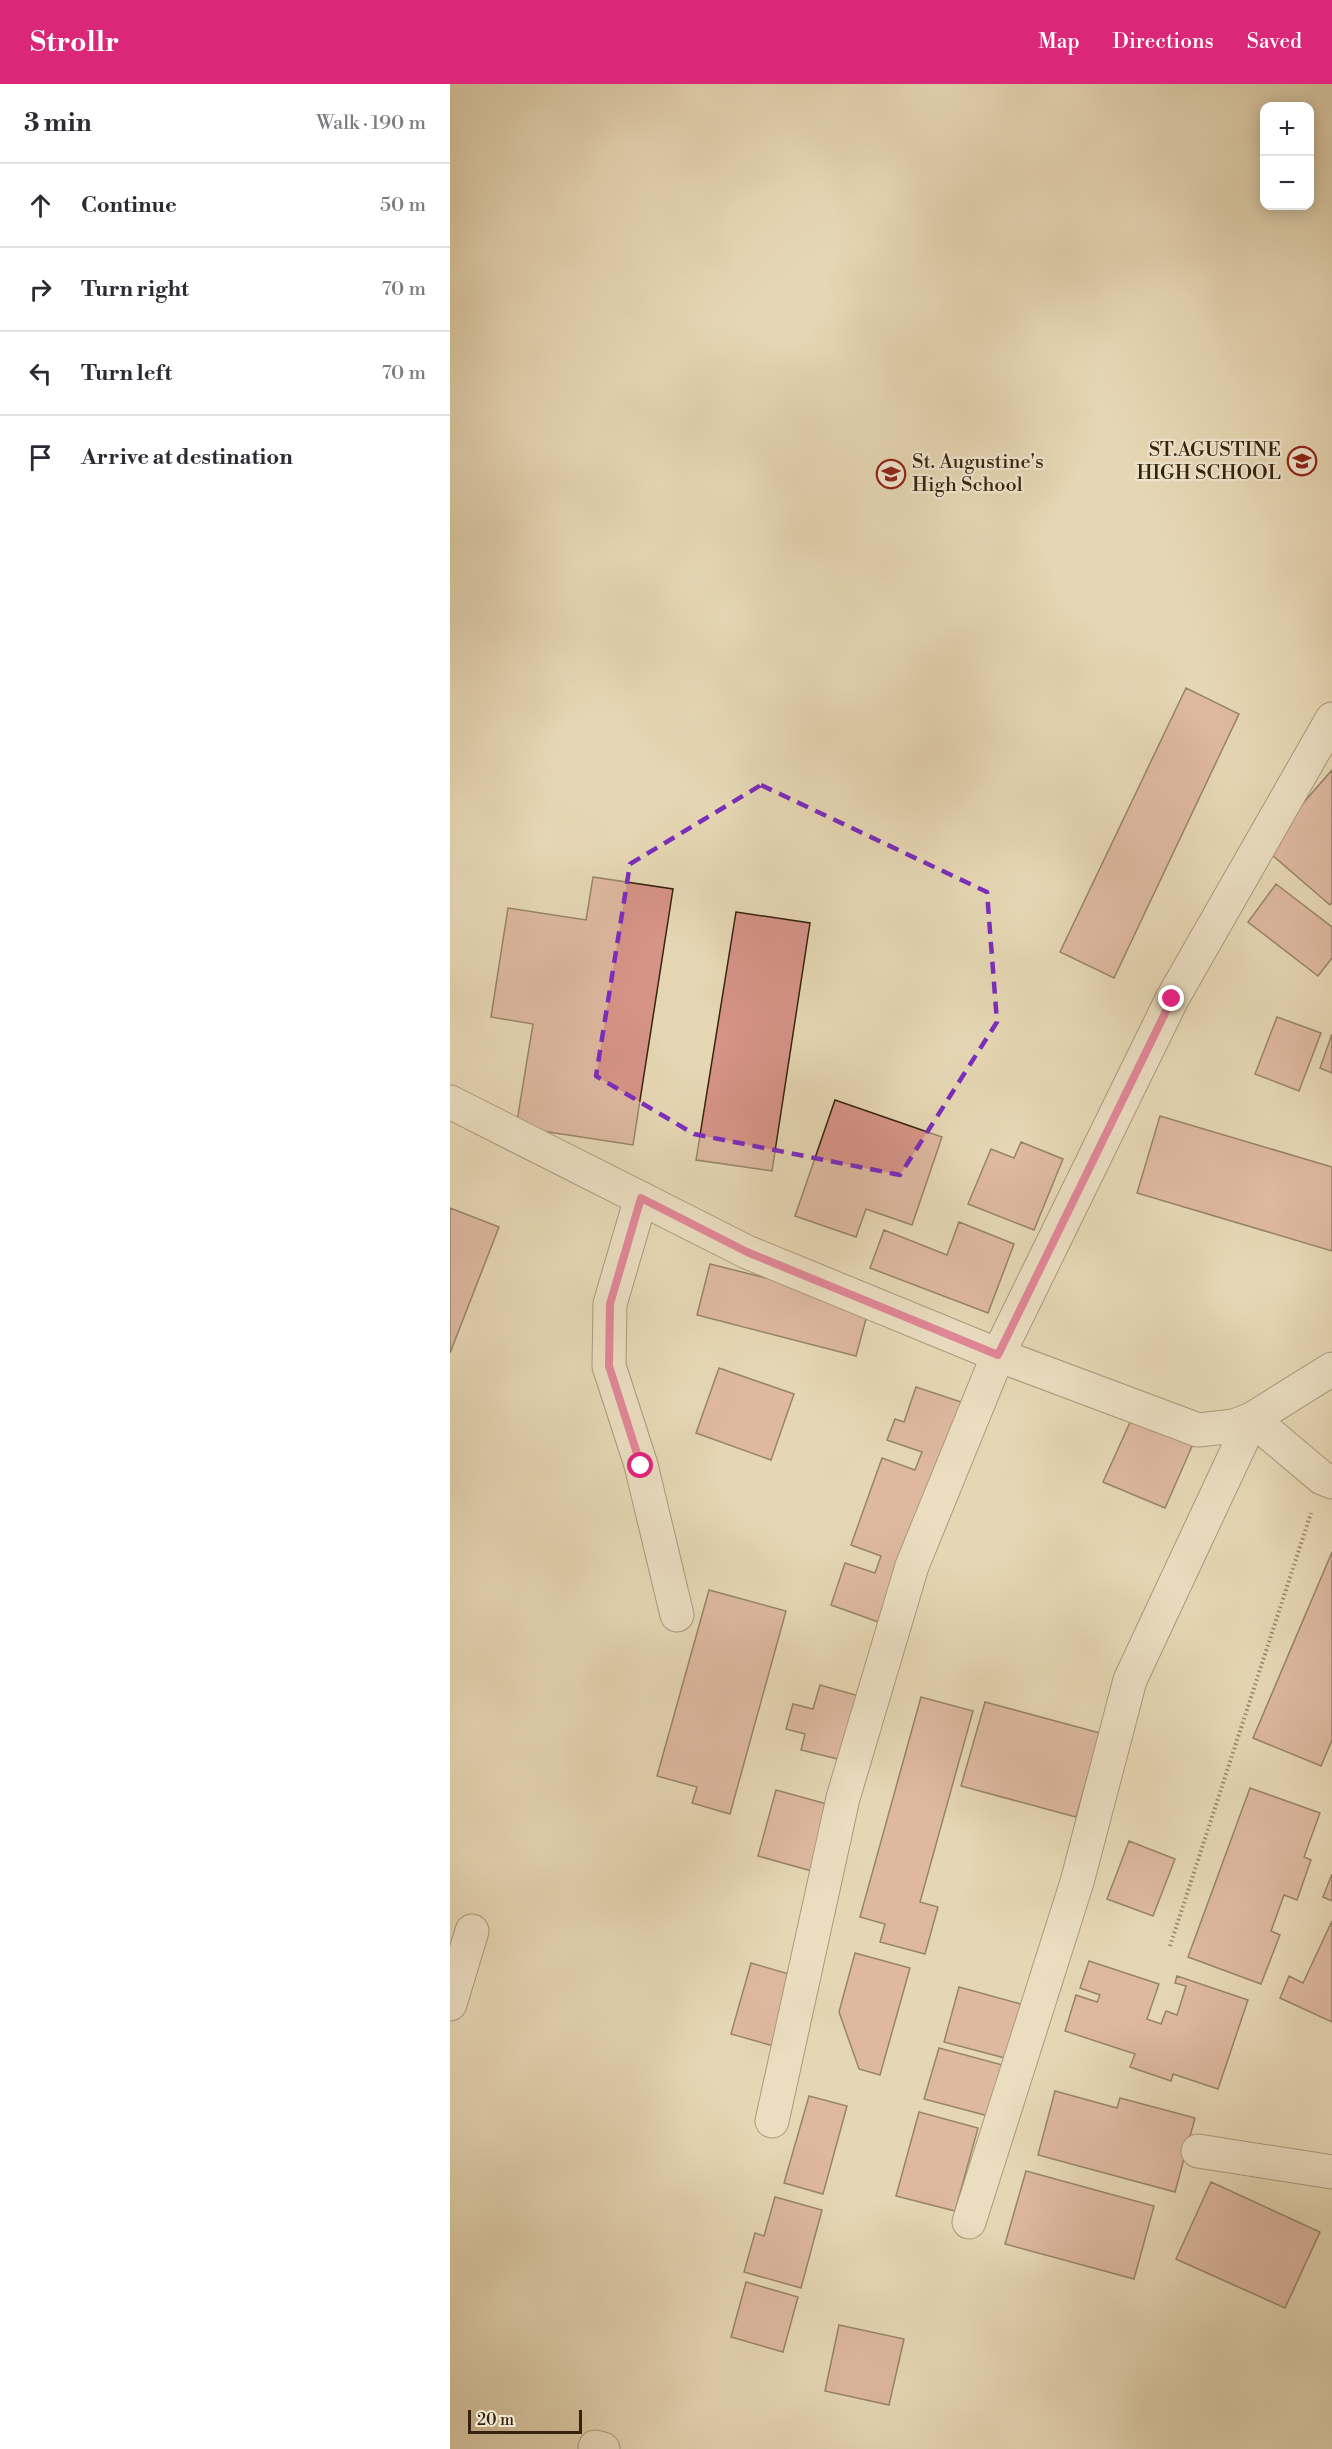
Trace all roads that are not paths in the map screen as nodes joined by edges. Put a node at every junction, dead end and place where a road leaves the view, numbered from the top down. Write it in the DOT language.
graph roads {
  1 [pos="1332,719"];
  2 [pos="450,1102"];
  3 [pos="641,1198"];
  4 [pos="998,1355"];
  5 [pos="1332,1369"];
  6 [pos="1252,1419"];
  7 [pos="1327,1480"];
  8 [pos="677,1616"];
  9 [pos="472,1931"];
  10 [pos="450,2004"];
  11 [pos="772,2121"];
  12 [pos="1198,2151"];
  13 [pos="1332,2172"];
  14 [pos="969,2222"];
  1 -- 4 [label="street"];
  2 -- 3 [label="street"];
  3 -- 4 [label="street"];
  3 -- 8 [label="street"];
  4 -- 6 [label="street"];
  4 -- 11 [label="street"];
  5 -- 6 [label="street"];
  6 -- 7 [label="street"];
  6 -- 14 [label="street"];
  9 -- 10 [label="street"];
  12 -- 13 [label="street"];
}
